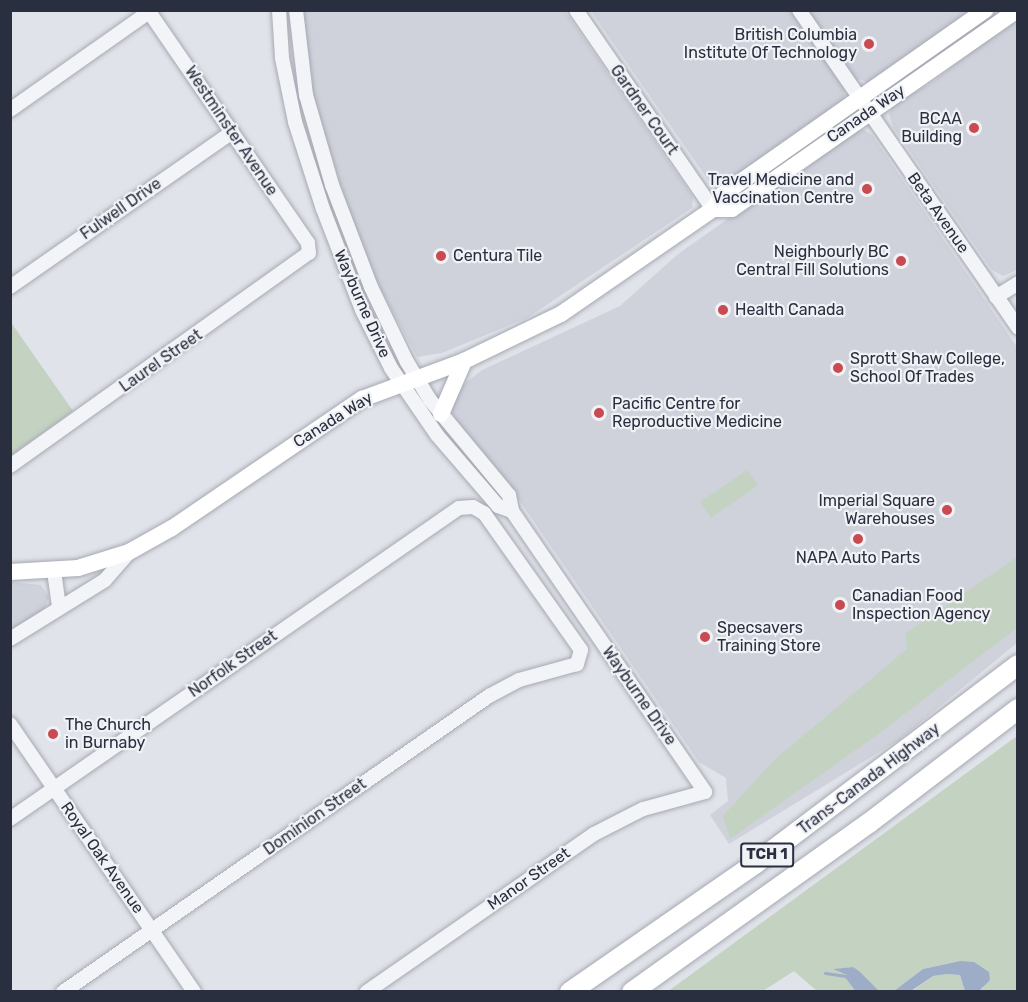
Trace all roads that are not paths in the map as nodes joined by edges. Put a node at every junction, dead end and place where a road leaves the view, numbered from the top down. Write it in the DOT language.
graph roads {
  1 [pos="279,10"];
  2 [pos="296,10"];
  3 [pos="576,10"];
  4 [pos="799,10"];
  5 [pos="985,10"];
  6 [pos="1017,10"];
  7 [pos="149,11"];
  8 [pos="282,58"];
  9 [pos="299,59"];
  10 [pos="860,98"];
  11 [pos="10,110"];
  12 [pos="869,112"];
  13 [pos="232,132"];
  14 [pos="713,209"];
  15 [pos="309,253"];
  16 [pos="1017,283"];
  17 [pos="10,287"];
  18 [pos="996,297"];
  19 [pos="1017,328"];
  20 [pos="464,361"];
  21 [pos="408,381"];
  22 [pos="441,414"];
  23 [pos="10,466"];
  24 [pos="455,510"];
  25 [pos="512,511"];
  26 [pos="129,552"];
  27 [pos="54,571"];
  28 [pos="10,572"];
  29 [pos="59,605"];
  30 [pos="10,639"];
  31 [pos="1017,665"];
  32 [pos="1017,709"];
  33 [pos="10,724"];
  34 [pos="54,788"];
  35 [pos="705,792"];
  36 [pos="10,819"];
  37 [pos="152,930"];
  38 [pos="63,992"];
  39 [pos="195,992"];
  40 [pos="367,992"];
  41 [pos="570,992"];
  42 [pos="632,992"];
  1 -- 8 [label="street, Wayburne Drive"];
  2 -- 9 [label="street, Wayburne Drive"];
  3 -- 14 [label="street, Gardner Court"];
  4 -- 10 [label="street, Beta Avenue"];
  5 -- 10 [label="main road, Canada Way"];
  6 -- 12 [label="main road, Canada Way"];
  7 -- 11 [label="street"];
  7 -- 13 [label="street, Westminster Avenue"];
  8 -- 9 [label="street"];
  8 -- 21 [label="street, Wayburne Drive"];
  9 -- 21 [label="street, Wayburne Drive"];
  10 -- 12 [label="street, Beta Avenue"];
  10 -- 14 [label="main road, Canada Way"];
  12 -- 14 [label="main road, Canada Way"];
  12 -- 18 [label="street, Beta Avenue"];
  13 -- 15 [label="street, Westminster Avenue"];
  13 -- 17 [label="street, Fulwell Drive"];
  14 -- 20 [label="main road, Canada Way"];
  15 -- 23 [label="street, Laurel Street"];
  16 -- 18 [label="street"];
  18 -- 19 [label="street, Beta Avenue"];
  20 -- 21 [label="main road, Canada Way"];
  20 -- 22 [label="main road"];
  21 -- 22 [label="street, Wayburne Drive"];
  21 -- 25 [label="street, Wayburne Drive"];
  21 -- 26 [label="main road, Canada Way"];
  22 -- 25 [label="street, Wayburne Drive"];
  24 -- 34 [label="street, Norfolk Street"];
  24 -- 37 [label="street, Dominion Street"];
  25 -- 35 [label="street, Wayburne Drive"];
  26 -- 27 [label="main road, Canada Way"];
  26 -- 29 [label="street"];
  27 -- 28 [label="main road, Canada Way"];
  27 -- 29 [label="street"];
  29 -- 30 [label="street"];
  31 -- 41 [label="highway, Trans-Canada Highway / TCH 1"];
  32 -- 42 [label="highway, Trans-Canada Highway / TCH 1"];
  33 -- 34 [label="street, Royal Oak Avenue"];
  34 -- 36 [label="street, Norfolk Street"];
  34 -- 37 [label="street, Royal Oak Avenue"];
  35 -- 40 [label="street, Manor Street"];
  37 -- 38 [label="street, Dominion Street"];
  37 -- 39 [label="street, Royal Oak Avenue"];
}
